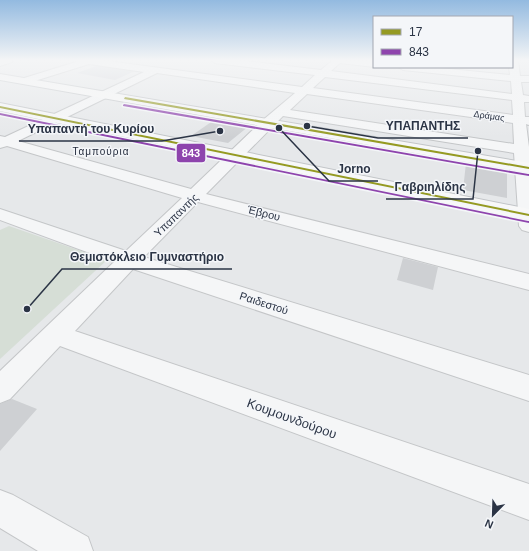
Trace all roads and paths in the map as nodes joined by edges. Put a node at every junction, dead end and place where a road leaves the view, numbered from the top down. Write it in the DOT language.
graph roads {
  1 [pos="52,86"];
  2 [pos="123,86"];
  3 [pos="272,86"];
  4 [pos="308,86"];
  5 [pos="423,86"];
  6 [pos="428,86"];
  7 [pos="471,86"];
  8 [pos="519,86"];
  9 [pos="442,88"];
  10 [pos="304,90"];
  11 [pos="104,95"];
  12 [pos="0,107"];
  13 [pos="274,117"];
  14 [pos="54,118"];
  15 [pos="524,121"];
  16 [pos="2,142"];
  17 [pos="525,150"];
  18 [pos="237,156"];
  19 [pos="526,167"];
  20 [pos="196,196"];
  21 [pos="2,216"];
  22 [pos="529,218"];
  23 [pos="128,260"];
  24 [pos="529,282"];
  25 [pos="55,334"];
  26 [pos="529,388"];
  27 [pos="0,390"];
  28 [pos="529,502"];
  29 [pos="0,508"];
  30 [pos="74,551"];
  1 -- 11 [label="main road"];
  2 -- 11 [label="street"];
  3 -- 10 [label="street, Δράμας"];
  4 -- 10 [label="street, Υπαπαντής"];
  5 -- 9 [label="street"];
  6 -- 9 [label="street"];
  7 -- 9 [label="street"];
  8 -- 15 [label="street"];
  10 -- 13 [label="street, Υπαπαντής"];
  10 -- 15 [label="street, Δράμας"];
  11 -- 13 [label="main road"];
  11 -- 14 [label="street"];
  12 -- 14 [label="main road"];
  13 -- 17 [label="street"];
  13 -- 18 [label="street, Υπαπαντής"];
  13 -- 19 [label="main road"];
  14 -- 16 [label="street"];
  14 -- 18 [label="main road"];
  15 -- 17 [label="street"];
  16 -- 20 [label="street, Έβρου"];
  17 -- 19 [label="street"];
  18 -- 20 [label="street, Υπαπαντής"];
  18 -- 22 [label="main road"];
  19 -- 22 [label="street"];
  20 -- 23 [label="street, Υπαπαντής"];
  20 -- 24 [label="street, Έβρου"];
  21 -- 23 [label="street, Ραιδεστού"];
  23 -- 25 [label="street, Υπαπαντής"];
  23 -- 26 [label="street, Ραιδεστού"];
  25 -- 27 [label="street, Υπαπαντής"];
  25 -- 28 [label="street, Κουμουνδούρου"];
  29 -- 30 [label="street"];
}
